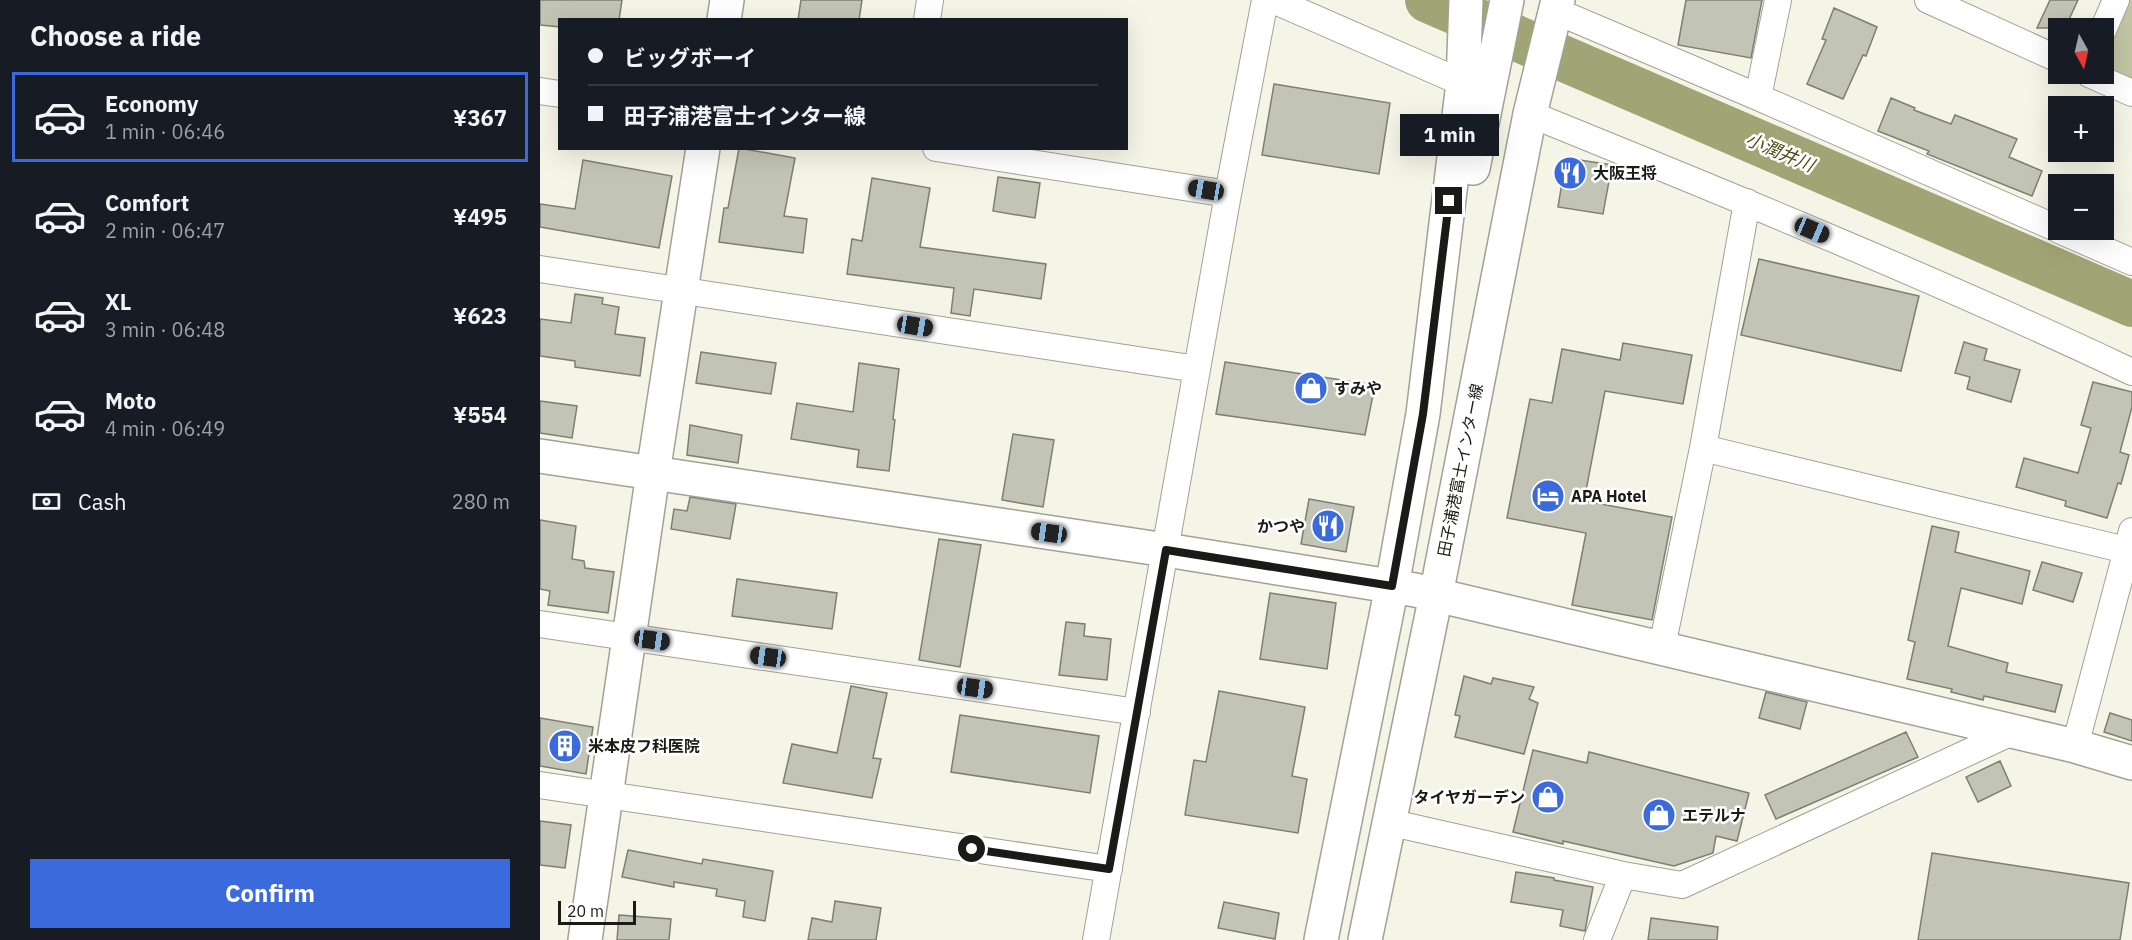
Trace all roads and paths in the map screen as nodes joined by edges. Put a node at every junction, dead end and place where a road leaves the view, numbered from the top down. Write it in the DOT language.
graph roads {
  1 [pos="727,0"];
  2 [pos="930,0"];
  3 [pos="1265,0"];
  4 [pos="1274,0"];
  5 [pos="1466,0"];
  6 [pos="1507,0"];
  7 [pos="1778,0"];
  8 [pos="1928,0"];
  9 [pos="2116,0"];
  10 [pos="1557,5"];
  11 [pos="724,18"];
  12 [pos="927,18"];
  13 [pos="2108,18"];
  14 [pos="2048,55"];
  15 [pos="1464,83"];
  16 [pos="2112,84"];
  17 [pos="540,91"];
  18 [pos="2132,93"];
  19 [pos="558,94"];
  20 [pos="1758,97"];
  21 [pos="1530,114"];
  22 [pos="703,150"];
  23 [pos="949,150"];
  24 [pos="1228,194"];
  25 [pos="1747,202"];
  26 [pos="2048,225"];
  27 [pos="2083,240"];
  28 [pos="2132,262"];
  29 [pos="540,269"];
  30 [pos="681,291"];
  31 [pos="1197,369"];
  32 [pos="2132,372"];
  33 [pos="1423,414"];
  34 [pos="1703,448"];
  35 [pos="540,456"];
  36 [pos="653,473"];
  37 [pos="2129,541"];
  38 [pos="1166,550"];
  39 [pos="1392,586"];
  40 [pos="1436,595"];
  41 [pos="540,624"];
  42 [pos="629,637"];
  43 [pos="1662,647"];
  44 [pos="1137,712"];
  45 [pos="2012,732"];
  46 [pos="2074,746"];
  47 [pos="2132,763"];
  48 [pos="540,785"];
  49 [pos="606,795"];
  50 [pos="1388,822"];
  51 [pos="1109,869"];
  52 [pos="1623,875"];
  53 [pos="585,940"];
  54 [pos="1096,940"];
  55 [pos="1321,940"];
  56 [pos="1365,940"];
  57 [pos="1597,940"];
  1 -- 11 [label="street"];
  2 -- 12 [label="street"];
  3 -- 24 [label="street"];
  4 -- 15 [label="street"];
  5 -- 15 [label="street"];
  6 -- 33 [label="street"];
  7 -- 20 [label="street"];
  8 -- 14 [label="street"];
  9 -- 13 [label="street"];
  10 -- 20 [label="street"];
  10 -- 21 [label="street, 田子浦港富士インター線"];
  15 -- 33 [label="street"];
  16 -- 18 [label="street"];
  17 -- 19 [label="street"];
  20 -- 26 [label="street"];
  21 -- 25 [label="street"];
  21 -- 40 [label="street, 田子浦港富士インター線"];
  22 -- 30 [label="street"];
  23 -- 24 [label="street"];
  24 -- 31 [label="street"];
  25 -- 32 [label="street"];
  25 -- 34 [label="street"];
  27 -- 28 [label="street"];
  29 -- 30 [label="street"];
  30 -- 31 [label="street"];
  30 -- 36 [label="street"];
  31 -- 38 [label="street"];
  33 -- 39 [label="street"];
  34 -- 37 [label="street"];
  34 -- 43 [label="street"];
  35 -- 36 [label="street"];
  36 -- 38 [label="street"];
  36 -- 42 [label="street"];
  37 -- 46 [label="street"];
  38 -- 39 [label="street"];
  38 -- 44 [label="street"];
  39 -- 40 [label="street"];
  39 -- 55 [label="street"];
  40 -- 43 [label="street"];
  40 -- 50 [label="street, 田子浦港富士インター線"];
  41 -- 42 [label="street"];
  42 -- 44 [label="street"];
  42 -- 49 [label="street"];
  43 -- 45 [label="street"];
  44 -- 51 [label="street"];
  45 -- 46 [label="street"];
  45 -- 52 [label="street"];
  46 -- 47 [label="street"];
  48 -- 49 [label="street"];
  49 -- 51 [label="street"];
  49 -- 53 [label="street"];
  50 -- 52 [label="street"];
  50 -- 56 [label="street, 田子浦港富士インター線"];
  51 -- 54 [label="street"];
  52 -- 57 [label="street"];
}
